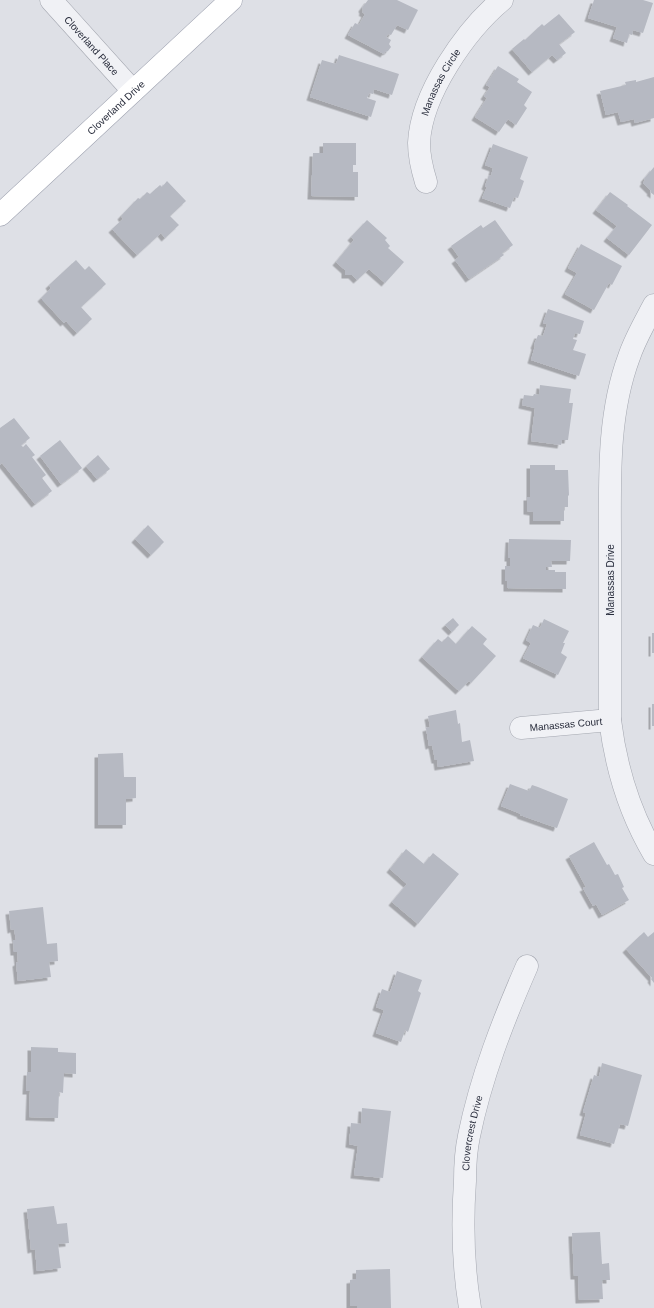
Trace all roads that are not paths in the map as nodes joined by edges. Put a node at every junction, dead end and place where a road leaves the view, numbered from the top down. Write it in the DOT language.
graph roads {
  1 [pos="51,0"];
  2 [pos="231,0"];
  3 [pos="502,0"];
  4 [pos="132,91"];
  5 [pos="426,182"];
  6 [pos="0,215"];
  7 [pos="654,305"];
  8 [pos="610,720"];
  9 [pos="521,728"];
  10 [pos="654,854"];
  11 [pos="527,966"];
  12 [pos="470,1308"];
  1 -- 4 [label="street, Cloverland Place"];
  2 -- 4 [label="main road, Cloverland Drive"];
  3 -- 5 [label="street, Manassas Circle"];
  4 -- 6 [label="main road, Cloverland Drive"];
  7 -- 8 [label="street, Manassas Drive"];
  8 -- 9 [label="street, Manassas Court"];
  8 -- 10 [label="street, Manassas Drive"];
  11 -- 12 [label="street, Clovercrest Drive"];
}
